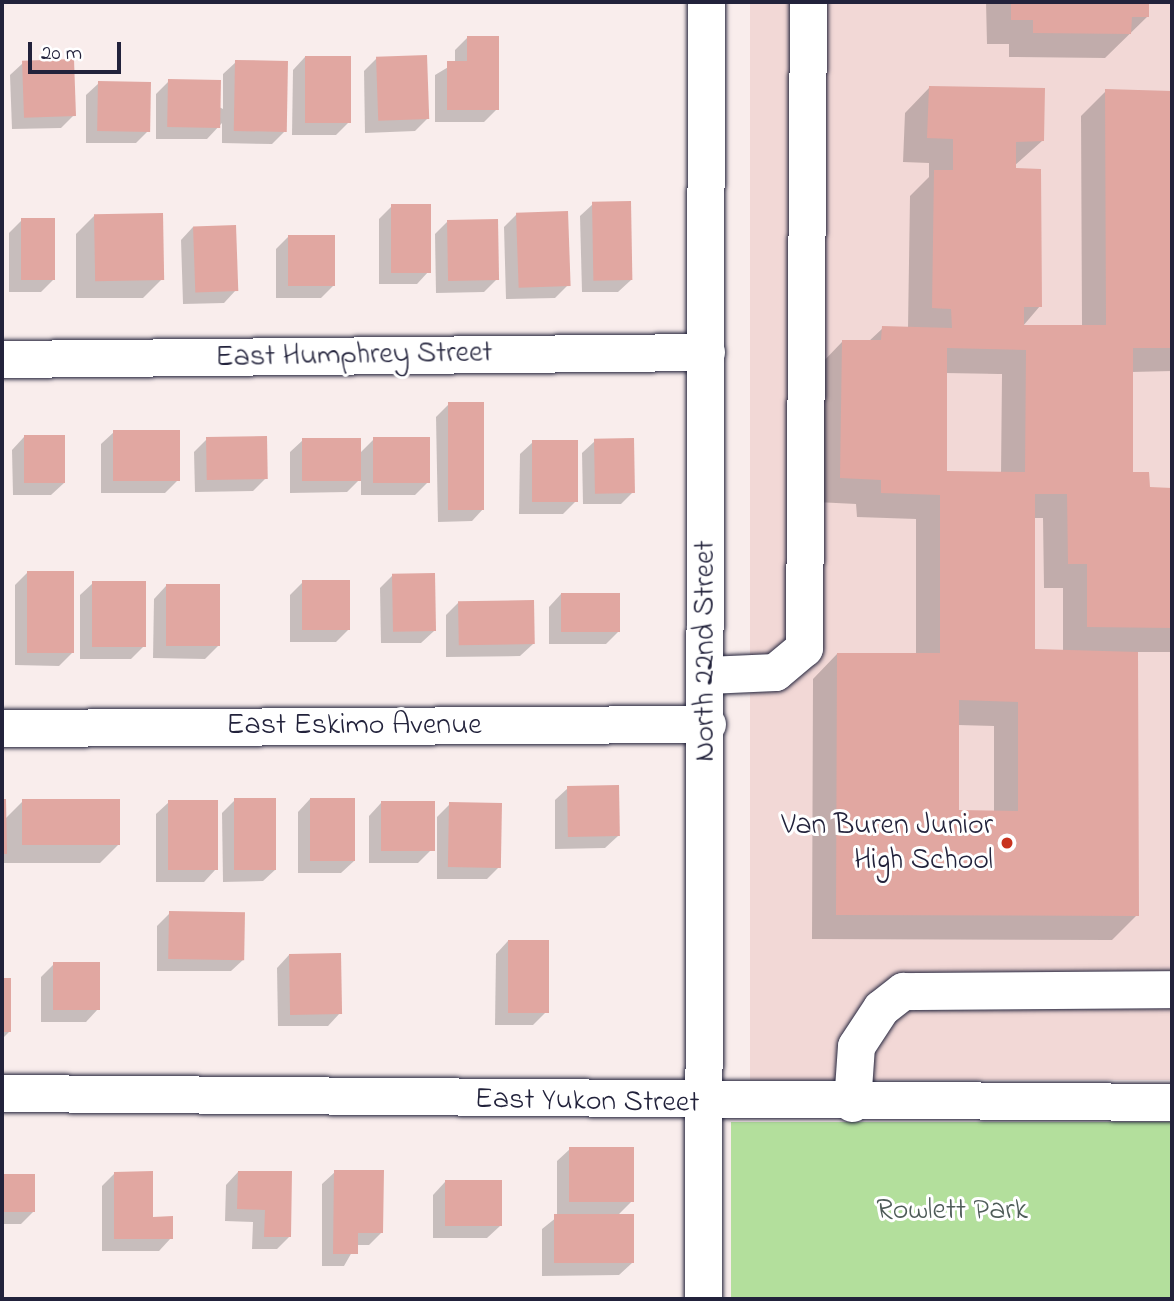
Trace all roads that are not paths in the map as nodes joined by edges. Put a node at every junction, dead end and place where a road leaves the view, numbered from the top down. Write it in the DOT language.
graph roads {
  1 [pos="706,2"];
  2 [pos="808,2"];
  3 [pos="706,352"];
  4 [pos="2,359"];
  5 [pos="707,675"];
  6 [pos="707,724"];
  7 [pos="2,728"];
  8 [pos="1172,989"];
  9 [pos="2,1093"];
  10 [pos="1172,1102"];
  11 [pos="702,1103"];
  12 [pos="852,1103"];
  13 [pos="703,1299"];
  1 -- 3 [label="street, North 22nd Street"];
  2 -- 5 [label="street"];
  3 -- 4 [label="street, East Humphrey Street"];
  3 -- 5 [label="street, North 22nd Street"];
  5 -- 6 [label="street, North 22nd Street"];
  6 -- 7 [label="street, East Eskimo Avenue"];
  6 -- 11 [label="street, North 22nd Street"];
  8 -- 12 [label="street"];
  9 -- 11 [label="street, East Yukon Street"];
  10 -- 12 [label="street, East Yukon Street"];
  11 -- 12 [label="street, East Yukon Street"];
  11 -- 13 [label="street, North 22nd Street"];
}
